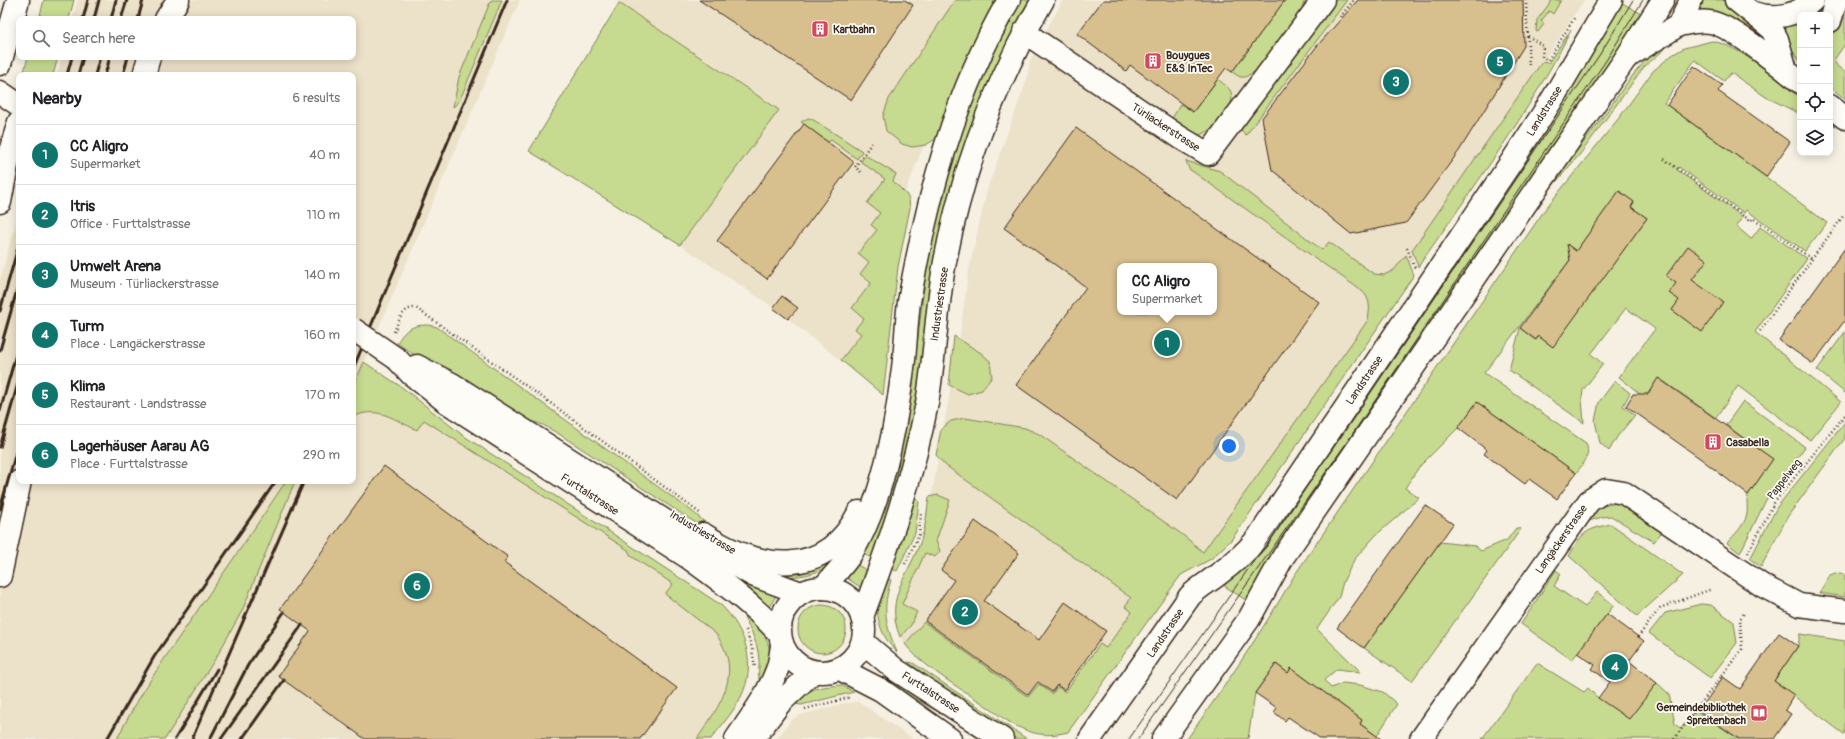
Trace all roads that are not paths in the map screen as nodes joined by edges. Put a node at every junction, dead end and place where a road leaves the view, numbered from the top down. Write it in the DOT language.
graph roads {
  1 [pos="18,0"];
  2 [pos="178,0"];
  3 [pos="1008,0"];
  4 [pos="1043,0"];
  5 [pos="1322,0"];
  6 [pos="1611,0"];
  7 [pos="1663,0"];
  8 [pos="1690,0"];
  9 [pos="1736,0"];
  10 [pos="1814,0"];
  11 [pos="1836,0"];
  12 [pos="1833,12"];
  13 [pos="1754,13"];
  14 [pos="168,16"];
  15 [pos="1679,25"];
  16 [pos="1024,32"];
  17 [pos="1626,58"];
  18 [pos="148,60"];
  19 [pos="0,64"];
  20 [pos="145,72"];
  21 [pos="1793,76"];
  22 [pos="0,92"];
  23 [pos="16,102"];
  24 [pos="1833,108"];
  25 [pos="1845,118"];
  26 [pos="16,132"];
  27 [pos="16,175"];
  28 [pos="0,201"];
  29 [pos="356,331"];
  30 [pos="397,358"];
  31 [pos="886,459"];
  32 [pos="19,484"];
  33 [pos="614,488"];
  34 [pos="0,576"];
  35 [pos="823,588"];
  36 [pos="801,593"];
  37 [pos="1845,611"];
  38 [pos="862,617"];
  39 [pos="781,640"];
  40 [pos="863,642"];
  41 [pos="840,669"];
  42 [pos="814,672"];
  43 [pos="736,739"];
  44 [pos="753,739"];
  45 [pos="950,739"];
  46 [pos="1002,739"];
  47 [pos="1090,739"];
  48 [pos="1163,739"];
  49 [pos="1421,739"];
  1 -- 19 [label="main road"];
  2 -- 14 [label="main road"];
  3 -- 31 [label="main road, Industriestrasse"];
  4 -- 16 [label="main road, Industriestrasse"];
  5 -- 16 [label="main road, Türliackerstrasse"];
  6 -- 47 [label="main road, Landstrasse"];
  7 -- 17 [label="main road"];
  8 -- 15 [label="main road"];
  9 -- 13 [label="main road"];
  10 -- 13 [label="main road"];
  11 -- 12 [label="main road"];
  13 -- 21 [label="main road"];
  15 -- 17 [label="main road"];
  15 -- 21 [label="main road"];
  16 -- 38 [label="main road, Industriestrasse"];
  17 -- 48 [label="main road"];
  18 -- 20 [label="main road"];
  22 -- 23 [label="main road"];
  24 -- 25 [label="main road"];
  26 -- 28 [label="main road"];
  27 -- 28 [label="main road"];
  29 -- 30 [label="main road, Furttalstrasse, bridge"];
  30 -- 33 [label="main road, Furttalstrasse"];
  30 -- 39 [label="main road, Furttalstrasse"];
  31 -- 33 [label="main road, Industriestrasse"];
  31 -- 35 [label="main road, Industriestrasse"];
  32 -- 34 [label="main road"];
  33 -- 36 [label="main road, Furttalstrasse"];
  35 -- 36 [label="main road"];
  35 -- 38 [label="main road"];
  36 -- 39 [label="main road"];
  37 -- 49 [label="main road, Langäckerstrasse"];
  38 -- 40 [label="main road"];
  39 -- 42 [label="main road"];
  39 -- 43 [label="main road"];
  40 -- 41 [label="main road"];
  40 -- 46 [label="main road, Furttalstrasse"];
  41 -- 42 [label="main road"];
  41 -- 45 [label="main road"];
  42 -- 44 [label="main road"];
}
